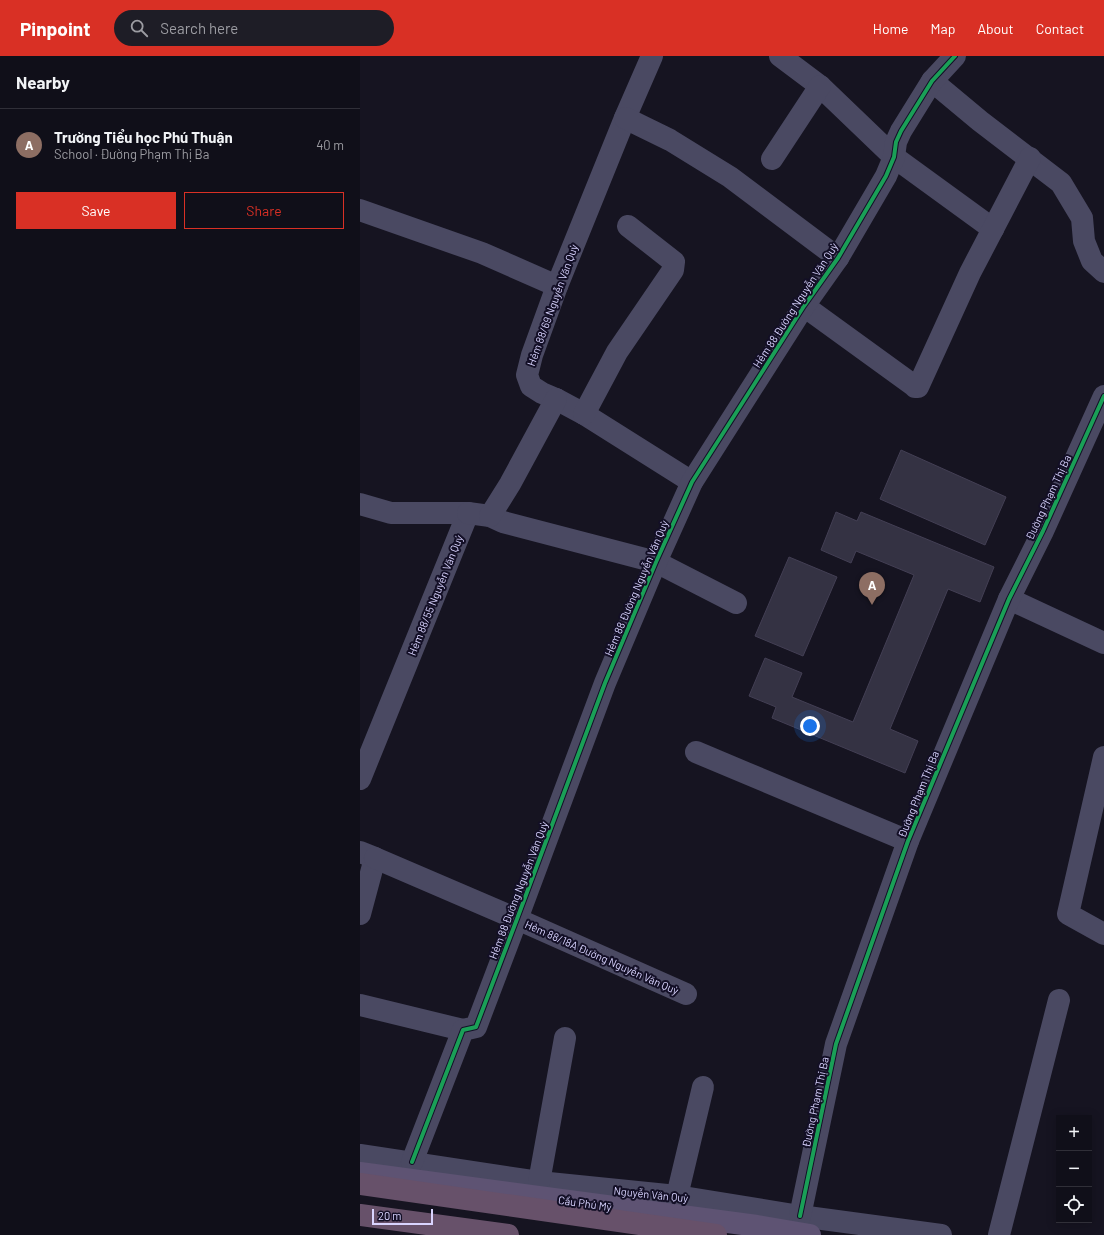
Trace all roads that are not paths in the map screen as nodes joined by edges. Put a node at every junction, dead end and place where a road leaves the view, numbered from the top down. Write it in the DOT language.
graph roads {
  1 [pos="652,56"];
  2 [pos="780,56"];
  3 [pos="955,56"];
  4 [pos="932,81"];
  5 [pos="820,86"];
  6 [pos="625,118"];
  7 [pos="894,157"];
  8 [pos="1030,158"];
  9 [pos="772,159"];
  10 [pos="361,211"];
  11 [pos="628,226"];
  12 [pos="993,229"];
  13 [pos="838,258"];
  14 [pos="1104,272"];
  15 [pos="557,286"];
  16 [pos="804,306"];
  17 [pos="1104,396"];
  18 [pos="556,399"];
  19 [pos="584,414"];
  20 [pos="692,482"];
  21 [pos="360,504"];
  22 [pos="468,513"];
  23 [pos="490,516"];
  24 [pos="656,562"];
  25 [pos="1009,599"];
  26 [pos="736,603"];
  27 [pos="1104,643"];
  28 [pos="696,752"];
  29 [pos="1104,757"];
  30 [pos="360,779"];
  31 [pos="908,841"];
  32 [pos="368,855"];
  33 [pos="360,914"];
  34 [pos="517,919"];
  35 [pos="1104,934"];
  36 [pos="686,994"];
  37 [pos="1059,1000"];
  38 [pos="360,1006"];
  39 [pos="463,1030"];
  40 [pos="565,1038"];
  41 [pos="703,1087"];
  42 [pos="360,1155"];
  43 [pos="412,1162"];
  44 [pos="360,1173"];
  45 [pos="539,1182"];
  46 [pos="360,1184"];
  47 [pos="677,1196"];
  48 [pos="360,1215"];
  49 [pos="800,1216"];
  50 [pos="360,1224"];
  51 [pos="437,1235"];
  52 [pos="508,1235"];
  53 [pos="716,1235"];
  54 [pos="810,1235"];
  55 [pos="941,1235"];
  56 [pos="999,1235"];
  1 -- 6 [label="street, Hẻm 88/69 Nguyễn Văn Quỳ"];
  2 -- 5 [label="street"];
  3 -- 4 [label="street, Hẻm 88 Đường Nguyễn Văn Quỳ"];
  4 -- 7 [label="street, Hẻm 88 Đường Nguyễn Văn Quỳ"];
  4 -- 8 [label="street"];
  5 -- 7 [label="street"];
  5 -- 9 [label="street"];
  6 -- 13 [label="street"];
  6 -- 15 [label="street, Hẻm 88/69 Nguyễn Văn Quỳ"];
  7 -- 12 [label="street"];
  7 -- 13 [label="street, Hẻm 88 Đường Nguyễn Văn Quỳ"];
  8 -- 12 [label="street"];
  8 -- 14 [label="street"];
  10 -- 15 [label="street"];
  11 -- 19 [label="street"];
  12 -- 16 [label="street"];
  13 -- 16 [label="street, Hẻm 88 Đường Nguyễn Văn Quỳ"];
  15 -- 18 [label="street, Hẻm 88/69 Nguyễn Văn Quỳ"];
  16 -- 20 [label="street, Hẻm 88 Đường Nguyễn Văn Quỳ"];
  17 -- 25 [label="street, Đường Phạm Thị Ba"];
  18 -- 19 [label="street, Hẻm 88/69 Nguyễn Văn Quỳ"];
  18 -- 23 [label="street"];
  19 -- 20 [label="street, Hẻm 88/69 Nguyễn Văn Quỳ"];
  20 -- 24 [label="street, Hẻm 88 Đường Nguyễn Văn Quỳ"];
  21 -- 22 [label="street"];
  22 -- 23 [label="street"];
  22 -- 30 [label="street, Hẻm 88/55 Nguyễn Văn Quý"];
  23 -- 24 [label="street"];
  24 -- 26 [label="street"];
  24 -- 34 [label="street, Hẻm 88 Đường Nguyễn Văn Quỳ"];
  25 -- 27 [label="street"];
  25 -- 31 [label="street, Đường Phạm Thị Ba"];
  28 -- 31 [label="street"];
  29 -- 35 [label="street"];
  31 -- 49 [label="street, Đường Phạm Thị Ba"];
  32 -- 33 [label="street"];
  32 -- 34 [label="street, Hẻm 88/18A Đường Nguyễn Văn Quỳ"];
  34 -- 36 [label="street, Hẻm 88/18A Đường Nguyễn Văn Quỳ"];
  34 -- 39 [label="street, Hẻm 88 Đường Nguyễn Văn Quỳ"];
  37 -- 56 [label="street"];
  38 -- 39 [label="street"];
  39 -- 43 [label="street"];
  40 -- 45 [label="street"];
  41 -- 47 [label="street"];
  42 -- 43 [label="street, Nguyễn Văn Quỳ"];
  43 -- 45 [label="street, Nguyễn Văn Quỳ"];
  44 -- 54 [label="main road, Cầu Phú Mỹ"];
  45 -- 47 [label="street, Nguyễn Văn Quỳ"];
  46 -- 53 [label="highway, Cầu Phú Mỹ"];
  47 -- 49 [label="street, Nguyễn Văn Quỳ"];
  48 -- 52 [label="highway"];
  49 -- 55 [label="street, Nguyễn Văn Quỳ"];
  50 -- 51 [label="main road"];
}
